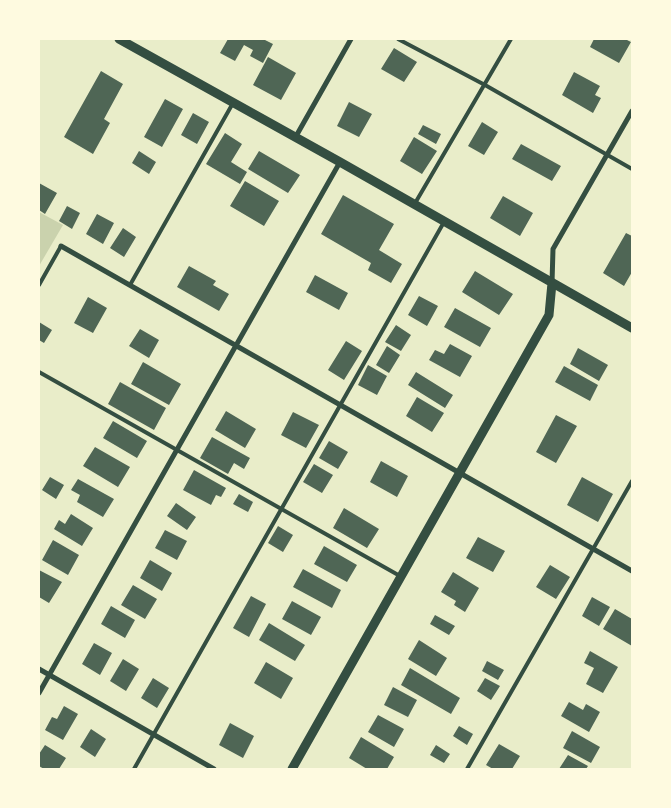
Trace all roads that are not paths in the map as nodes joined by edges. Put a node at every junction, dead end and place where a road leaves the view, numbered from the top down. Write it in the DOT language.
graph roads {
  1 [pos="118,39"];
  2 [pos="351,39"];
  3 [pos="398,39"];
  4 [pos="511,39"];
  5 [pos="485,85"];
  6 [pos="233,103"];
  7 [pos="632,111"];
  8 [pos="295,138"];
  9 [pos="607,155"];
  10 [pos="340,162"];
  11 [pos="632,169"];
  12 [pos="414,205"];
  13 [pos="444,222"];
  14 [pos="61,246"];
  15 [pos="552,283"];
  16 [pos="39,285"];
  17 [pos="130,285"];
  18 [pos="632,328"];
  19 [pos="235,346"];
  20 [pos="39,372"];
  21 [pos="340,405"];
  22 [pos="177,449"];
  23 [pos="460,473"];
  24 [pos="632,481"];
  25 [pos="282,509"];
  26 [pos="594,549"];
  27 [pos="632,571"];
  28 [pos="401,577"];
  29 [pos="39,669"];
  30 [pos="49,675"];
  31 [pos="39,692"];
  32 [pos="154,735"];
  33 [pos="134,769"];
  34 [pos="214,769"];
  35 [pos="292,769"];
  36 [pos="466,769"];
  1 -- 6 [label="street"];
  2 -- 8 [label="street"];
  3 -- 5 [label="lane"];
  4 -- 5 [label="lane"];
  5 -- 9 [label="lane"];
  5 -- 12 [label="lane"];
  6 -- 8 [label="street"];
  6 -- 17 [label="lane"];
  7 -- 9 [label="street"];
  8 -- 10 [label="street"];
  9 -- 11 [label="lane"];
  9 -- 15 [label="street"];
  10 -- 12 [label="street"];
  10 -- 19 [label="street"];
  12 -- 13 [label="street"];
  13 -- 15 [label="street"];
  13 -- 21 [label="lane"];
  14 -- 16 [label="lane"];
  14 -- 17 [label="street"];
  15 -- 18 [label="street"];
  15 -- 23 [label="street"];
  17 -- 19 [label="street"];
  19 -- 21 [label="street"];
  19 -- 22 [label="street"];
  20 -- 22 [label="lane"];
  21 -- 23 [label="street"];
  21 -- 25 [label="lane"];
  22 -- 25 [label="lane"];
  22 -- 30 [label="street"];
  23 -- 26 [label="street"];
  23 -- 28 [label="street"];
  24 -- 26 [label="lane"];
  25 -- 28 [label="lane"];
  25 -- 32 [label="lane"];
  26 -- 27 [label="street"];
  26 -- 36 [label="lane"];
  28 -- 35 [label="street"];
  29 -- 30 [label="street"];
  30 -- 31 [label="street"];
  30 -- 32 [label="street"];
  32 -- 33 [label="lane"];
  32 -- 34 [label="street"];
}
